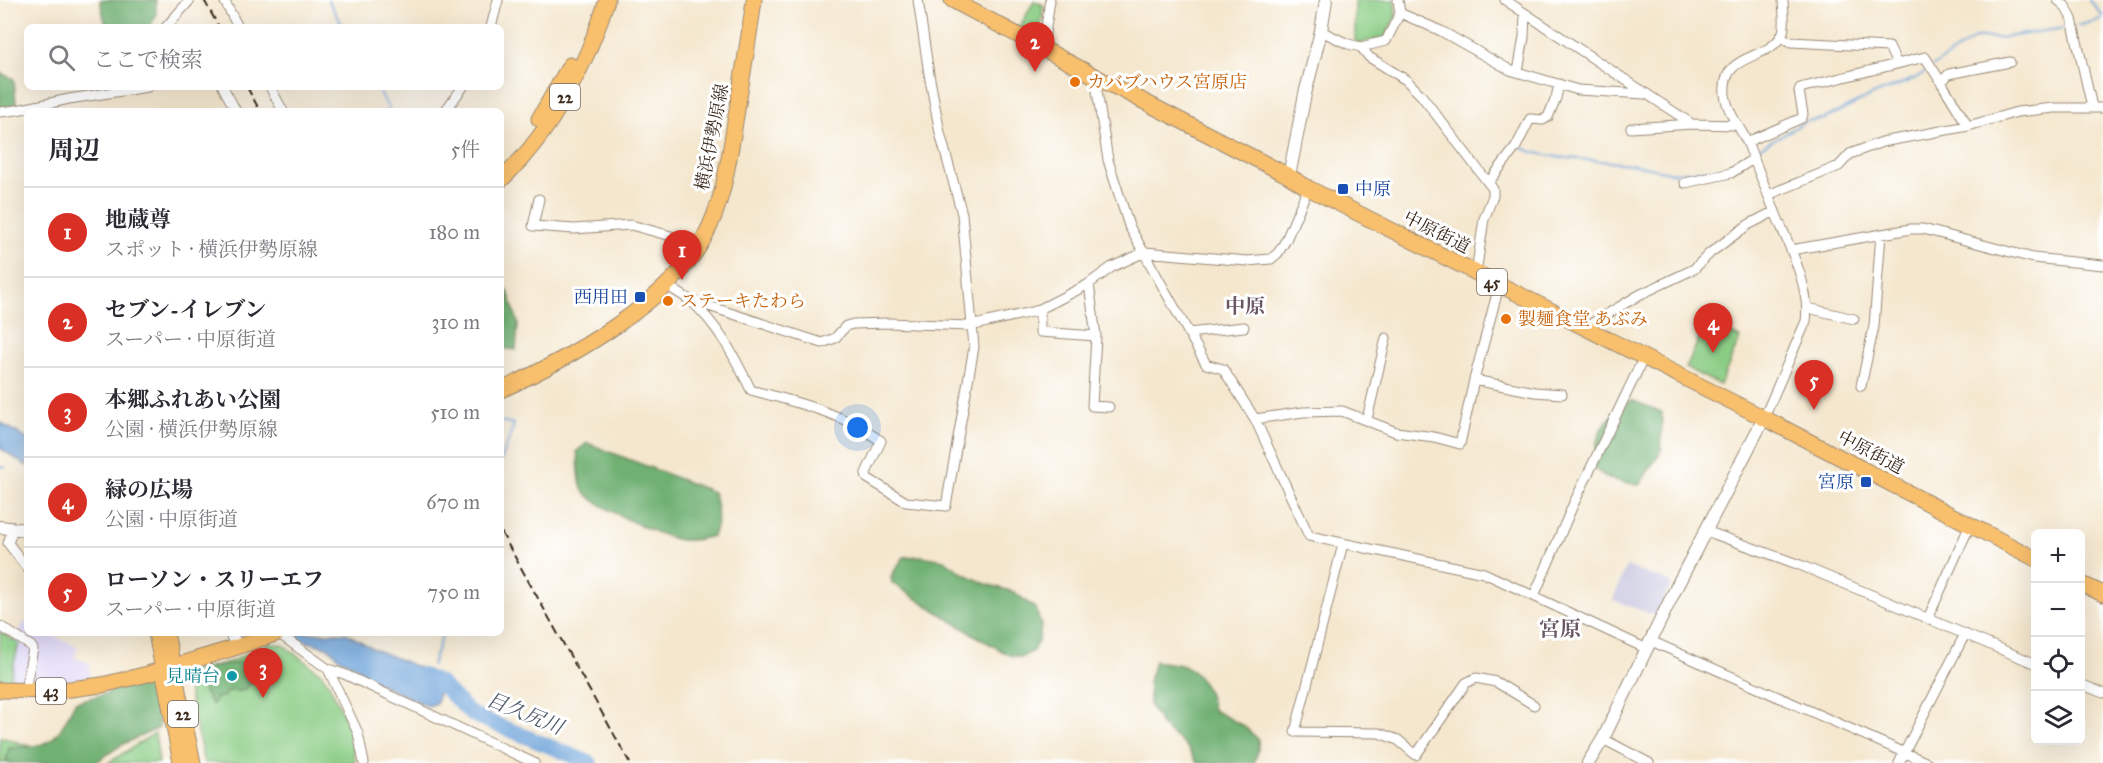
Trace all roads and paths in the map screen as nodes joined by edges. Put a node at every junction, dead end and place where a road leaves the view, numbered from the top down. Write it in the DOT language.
graph roads {
  1 [pos="190,0"];
  2 [pos="224,0"];
  3 [pos="498,0"];
  4 [pos="597,0"];
  5 [pos="607,0"];
  6 [pos="754,0"];
  7 [pos="918,0"];
  8 [pos="952,0"];
  9 [pos="1050,0"];
  10 [pos="1326,0"];
  11 [pos="1398,0"];
  12 [pos="1505,0"];
  13 [pos="1783,0"];
  14 [pos="2058,0"];
  15 [pos="1400,13"];
  16 [pos="1525,14"];
  17 [pos="169,24"];
  18 [pos="236,24"];
  19 [pos="492,24"];
  20 [pos="1321,31"];
  21 [pos="1780,37"];
  22 [pos="1043,47"];
  23 [pos="1361,47"];
  24 [pos="2010,62"];
  25 [pos="1898,64"];
  26 [pos="1518,72"];
  27 [pos="1100,79"];
  28 [pos="1941,82"];
  29 [pos="1559,84"];
  30 [pos="109,90"];
  31 [pos="225,90"];
  32 [pos="272,90"];
  33 [pos="461,90"];
  34 [pos="1645,94"];
  35 [pos="2092,107"];
  36 [pos="24,108"];
  37 [pos="26,108"];
  38 [pos="234,108"];
  39 [pos="281,108"];
  40 [pos="447,108"];
  41 [pos="2103,108"];
  42 [pos="0,111"];
  43 [pos="1692,124"];
  44 [pos="1737,124"];
  45 [pos="1968,126"];
  46 [pos="1631,128"];
  47 [pos="1751,152"];
  48 [pos="504,163"];
  49 [pos="1289,176"];
  50 [pos="504,177"];
  51 [pos="1488,183"];
  52 [pos="1685,183"];
  53 [pos="1308,188"];
  54 [pos="1768,195"];
  55 [pos="539,199"];
  56 [pos="1775,211"];
  57 [pos="1881,234"];
  58 [pos="698,248"];
  59 [pos="1791,250"];
  60 [pos="1144,252"];
  61 [pos="2103,265"];
  62 [pos="1476,273"];
  63 [pos="1089,284"];
  64 [pos="666,285"];
  65 [pos="1500,286"];
  66 [pos="690,300"];
  67 [pos="1808,308"];
  68 [pos="1040,309"];
  69 [pos="1854,319"];
  70 [pos="970,326"];
  71 [pos="1244,327"];
  72 [pos="1584,328"];
  73 [pos="1188,333"];
  74 [pos="1096,336"];
  75 [pos="1386,338"];
  76 [pos="1644,357"];
  77 [pos="1474,380"];
  78 [pos="1861,386"];
  79 [pos="504,388"];
  80 [pos="1562,394"];
  81 [pos="1109,407"];
  82 [pos="1764,418"];
  83 [pos="1255,419"];
  84 [pos="1367,419"];
  85 [pos="1970,525"];
  86 [pos="6,528"];
  87 [pos="24,530"];
  88 [pos="1706,531"];
  89 [pos="4,543"];
  90 [pos="1343,544"];
  91 [pos="2031,556"];
  92 [pos="24,564"];
  93 [pos="2085,585"];
  94 [pos="2103,594"];
  95 [pos="1534,596"];
  96 [pos="1928,618"];
  97 [pos="0,626"];
  98 [pos="1965,633"];
  99 [pos="157,636"];
  100 [pos="166,636"];
  101 [pos="232,636"];
  102 [pos="270,636"];
  103 [pos="282,636"];
  104 [pos="1649,645"];
  105 [pos="237,648"];
  106 [pos="2031,662"];
  107 [pos="168,668"];
  108 [pos="328,669"];
  109 [pos="2085,686"];
  110 [pos="0,690"];
  111 [pos="25,690"];
  112 [pos="2103,693"];
  113 [pos="1534,705"];
  114 [pos="1603,739"];
  115 [pos="1904,752"];
  116 [pos="181,763"];
  117 [pos="192,763"];
  118 [pos="364,763"];
  119 [pos="534,763"];
  120 [pos="1588,763"];
  121 [pos="1649,763"];
  122 [pos="1899,763"];
  123 [pos="1928,763"];
  1 -- 17 [label="street"];
  2 -- 18 [label="street"];
  3 -- 19 [label="street"];
  4 -- 48 [label="main road, 22"];
  5 -- 50 [label="main road, 22"];
  6 -- 58 [label="main road, 横浜伊勢原線"];
  7 -- 70 [label="street"];
  8 -- 22 [label="main road, 中原街道 / 45"];
  9 -- 22 [label="street"];
  10 -- 20 [label="street"];
  11 -- 15 [label="street"];
  12 -- 16 [label="street"];
  13 -- 21 [label="street"];
  14 -- 35 [label="street"];
  15 -- 23 [label="street"];
  15 -- 26 [label="street"];
  16 -- 26 [label="street"];
  16 -- 34 [label="street"];
  20 -- 23 [label="street"];
  20 -- 49 [label="street"];
  21 -- 25 [label="street"];
  21 -- 44 [label="street"];
  22 -- 27 [label="main road, 中原街道 / 45"];
  23 -- 51 [label="street"];
  24 -- 28 [label="street"];
  25 -- 28 [label="street"];
  25 -- 47 [label="street"];
  26 -- 29 [label="street"];
  27 -- 49 [label="main road, 中原街道 / 45"];
  27 -- 60 [label="street"];
  28 -- 45 [label="street"];
  29 -- 34 [label="street"];
  29 -- 51 [label="street"];
  30 -- 37 [label="street"];
  31 -- 38 [label="street"];
  32 -- 39 [label="street"];
  33 -- 40 [label="street"];
  34 -- 43 [label="street"];
  35 -- 41 [label="street"];
  35 -- 45 [label="street"];
  36 -- 42 [label="street"];
  43 -- 44 [label="street"];
  43 -- 46 [label="street"];
  44 -- 47 [label="street"];
  45 -- 54 [label="street"];
  47 -- 52 [label="street"];
  47 -- 54 [label="street"];
  49 -- 53 [label="main road, 中原街道 / 45"];
  51 -- 62 [label="street"];
  53 -- 60 [label="street"];
  53 -- 62 [label="main road, 中原街道 / 45"];
  54 -- 56 [label="street"];
  55 -- 58 [label="street"];
  56 -- 59 [label="street"];
  56 -- 72 [label="street"];
  57 -- 59 [label="street"];
  57 -- 61 [label="street"];
  57 -- 78 [label="street"];
  58 -- 64 [label="main road, 横浜伊勢原線"];
  59 -- 67 [label="street"];
  60 -- 63 [label="street"];
  60 -- 73 [label="street"];
  62 -- 65 [label="main road, 中原街道 / 45"];
  63 -- 68 [label="street"];
  63 -- 74 [label="street"];
  64 -- 66 [label="street"];
  64 -- 79 [label="main road, 横浜伊勢原線"];
  65 -- 72 [label="main road, 中原街道 / 45"];
  65 -- 77 [label="street"];
  66 -- 70 [label="street"];
  66 -- 70 [label="street"];
  67 -- 69 [label="street"];
  67 -- 82 [label="street"];
  68 -- 70 [label="street"];
  68 -- 74 [label="street"];
  71 -- 73 [label="street"];
  72 -- 76 [label="main road, 中原街道 / 45"];
  73 -- 83 [label="street"];
  74 -- 81 [label="street"];
  75 -- 84 [label="street"];
  76 -- 82 [label="main road, 中原街道 / 45"];
  76 -- 95 [label="street"];
  77 -- 80 [label="street"];
  77 -- 84 [label="street"];
  82 -- 85 [label="main road, 中原街道 / 45"];
  82 -- 88 [label="street"];
  83 -- 84 [label="street"];
  83 -- 90 [label="street"];
  85 -- 91 [label="main road, 中原街道 / 45"];
  85 -- 96 [label="street"];
  86 -- 87 [label="street"];
  86 -- 89 [label="street"];
  88 -- 96 [label="street"];
  88 -- 104 [label="street"];
  89 -- 92 [label="street"];
  90 -- 95 [label="street"];
  90 -- 113 [label="street"];
  93 -- 94 [label="main road"];
  95 -- 104 [label="street"];
  96 -- 98 [label="street"];
  97 -- 111 [label="street"];
  98 -- 106 [label="street"];
  98 -- 115 [label="street"];
  99 -- 107 [label="main road, 22"];
  100 -- 107 [label="main road, 22"];
  101 -- 105 [label="street"];
  102 -- 105 [label="main road"];
  103 -- 108 [label="street"];
  104 -- 114 [label="street"];
  104 -- 115 [label="street"];
  105 -- 107 [label="main road"];
  107 -- 111 [label="main road, 43"];
  107 -- 116 [label="main road, 22"];
  107 -- 117 [label="main road, 22"];
  108 -- 118 [label="street"];
  108 -- 119 [label="street"];
  109 -- 112 [label="street"];
  110 -- 111 [label="main road, 43"];
  114 -- 120 [label="street"];
  114 -- 121 [label="street"];
  115 -- 122 [label="street"];
  115 -- 123 [label="street"];
}
